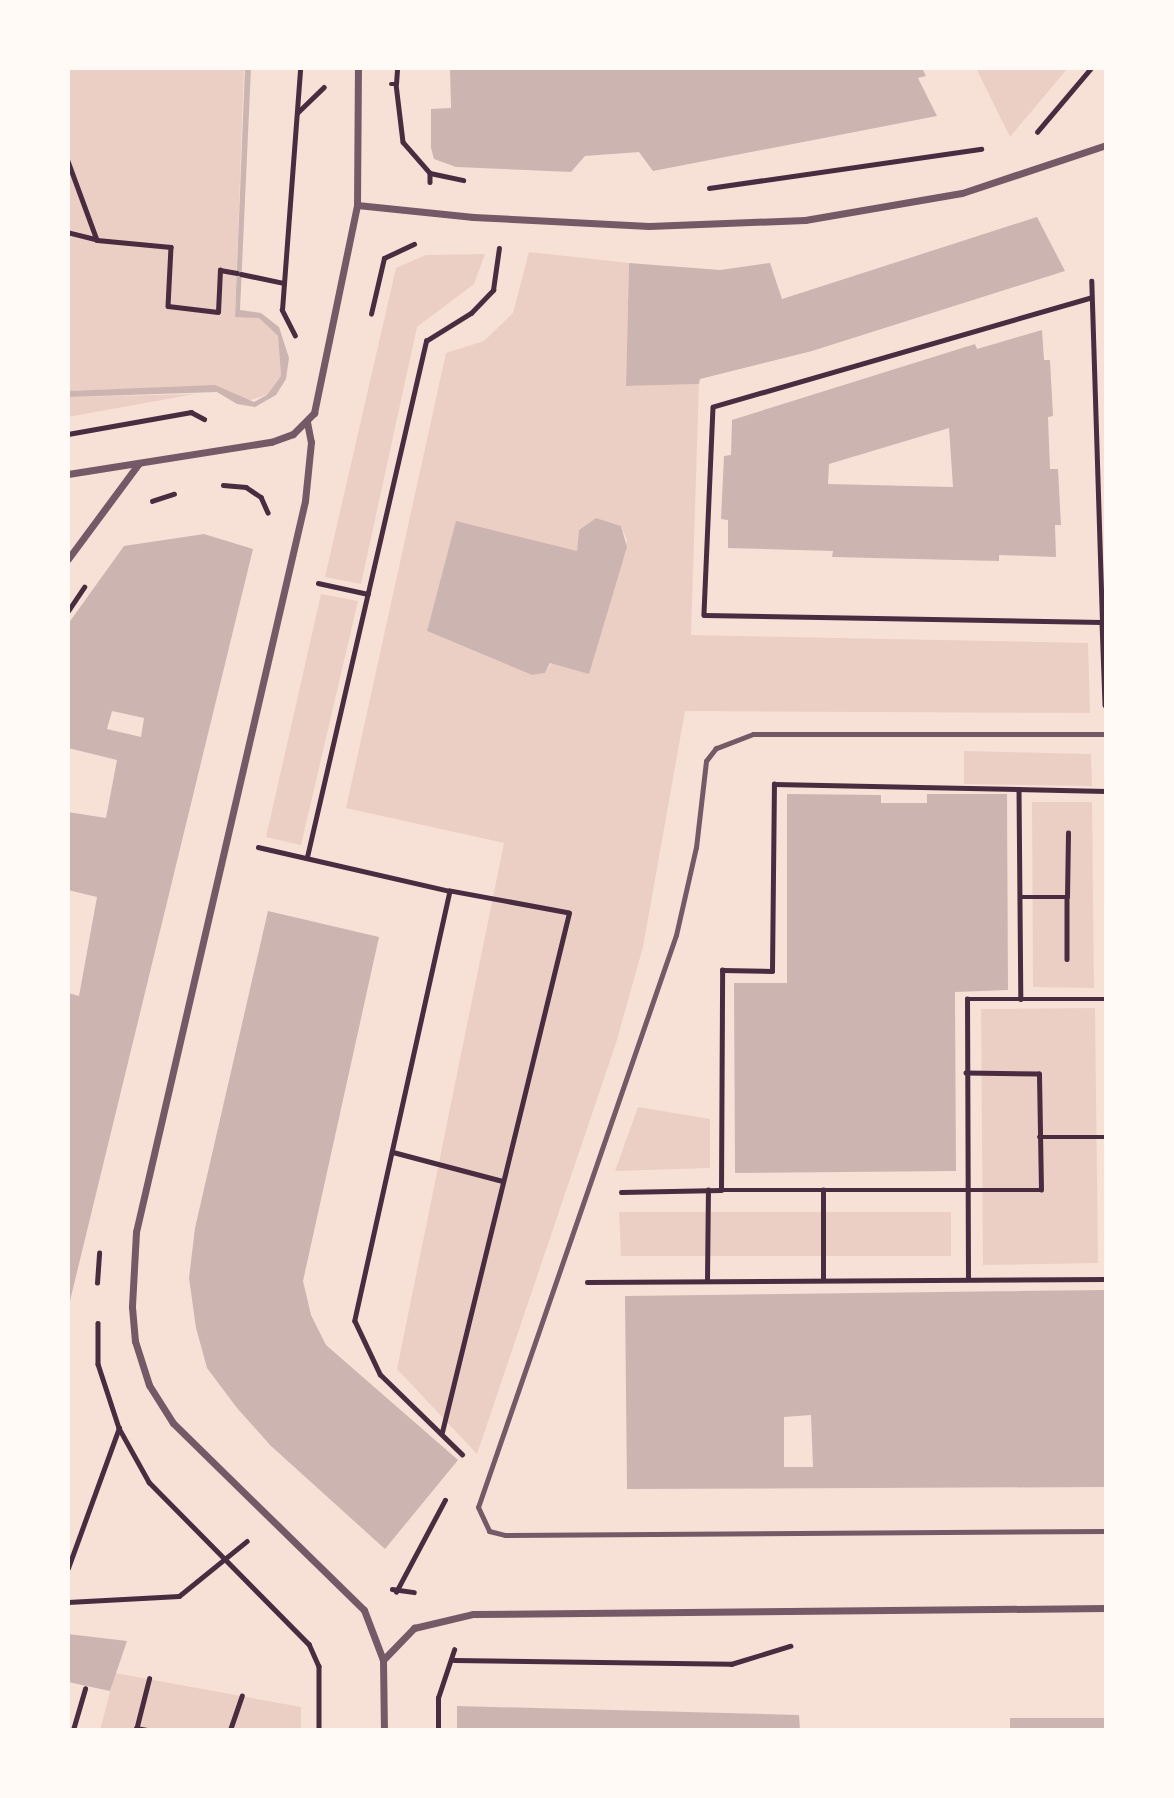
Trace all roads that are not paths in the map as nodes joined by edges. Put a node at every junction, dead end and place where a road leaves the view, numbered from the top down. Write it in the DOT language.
graph roads {
  1 [pos="358,68"];
  2 [pos="1106,145"];
  3 [pos="357,205"];
  4 [pos="307,422"];
  5 [pos="139,463"];
  6 [pos="68,474"];
  7 [pos="68,559"];
  8 [pos="1106,734"];
  9 [pos="1106,1531"];
  10 [pos="1106,1608"];
  11 [pos="383,1660"];
  12 [pos="384,1730"];
  1 -- 3 [label="street"];
  2 -- 3 [label="street"];
  3 -- 4 [label="street"];
  4 -- 5 [label="street"];
  4 -- 11 [label="street"];
  5 -- 6 [label="street"];
  5 -- 7 [label="street"];
  8 -- 9 [label="lane"];
  10 -- 11 [label="street"];
  11 -- 12 [label="street"];
}
